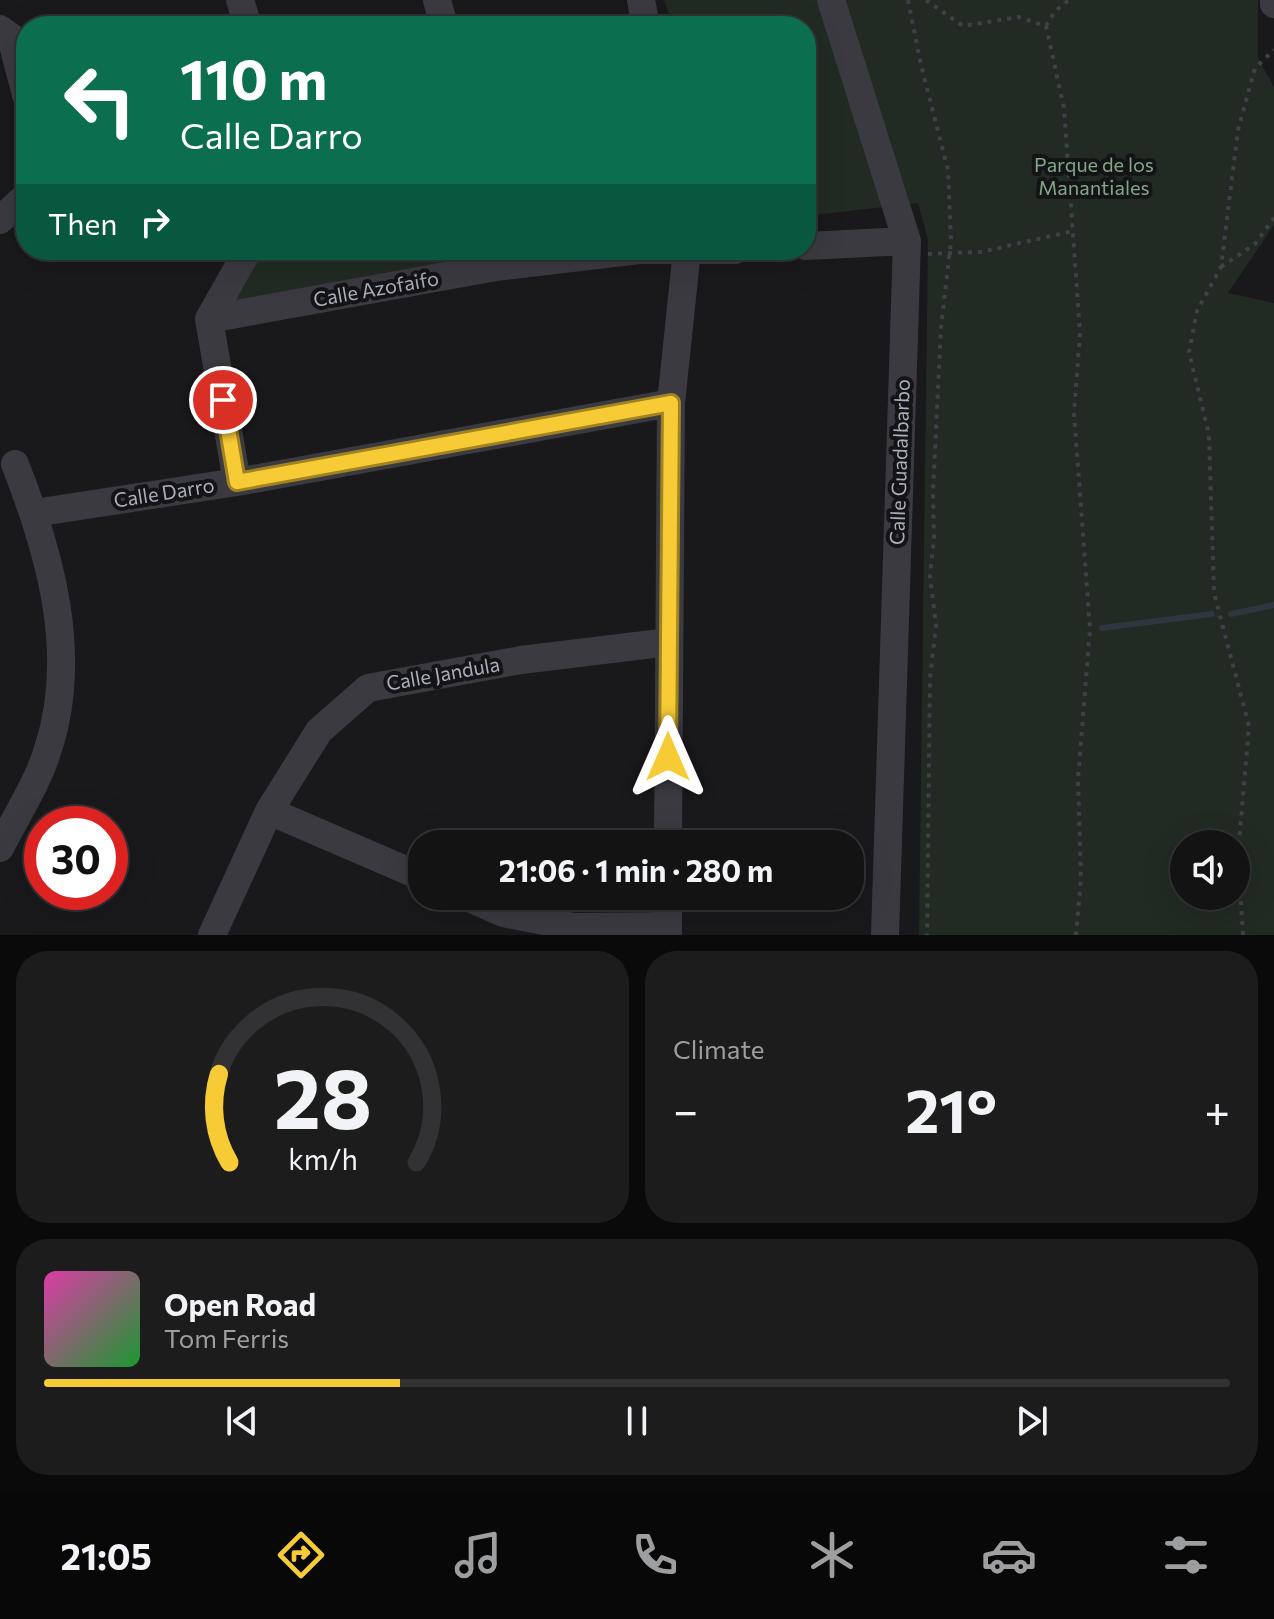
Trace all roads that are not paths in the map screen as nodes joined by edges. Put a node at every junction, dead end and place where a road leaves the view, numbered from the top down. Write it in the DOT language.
graph roads {
  1 [pos="831,0"];
  2 [pos="0,29"];
  3 [pos="16,56"];
  4 [pos="16,205"];
  5 [pos="0,220"];
  6 [pos="816,246"];
  7 [pos="906,249"];
  8 [pos="242,260"];
  9 [pos="485,260"];
  10 [pos="686,260"];
  11 [pos="209,319"];
  12 [pos="671,403"];
  13 [pos="15,464"];
  14 [pos="237,482"];
  15 [pos="34,513"];
  16 [pos="669,642"];
  17 [pos="269,811"];
  18 [pos="668,830"];
  19 [pos="0,848"];
  20 [pos="408,871"];
  21 [pos="496,910"];
  22 [pos="668,910"];
  23 [pos="668,931"];
  24 [pos="212,935"];
  25 [pos="885,935"];
  1 -- 7 [label="street, Calle Guadalbarbo"];
  2 -- 3 [label="street"];
  4 -- 5 [label="street"];
  6 -- 7 [label="street"];
  7 -- 25 [label="street, Calle Guadalbarbo"];
  8 -- 11 [label="street"];
  9 -- 11 [label="street, Calle Azofaifo"];
  10 -- 12 [label="street"];
  11 -- 14 [label="street"];
  12 -- 14 [label="street, Calle Darro"];
  12 -- 16 [label="street"];
  13 -- 15 [label="street"];
  14 -- 15 [label="street, Calle Darro"];
  15 -- 19 [label="street"];
  16 -- 17 [label="street, Calle Jandula"];
  16 -- 18 [label="street"];
  17 -- 20 [label="street"];
  17 -- 24 [label="street, Calle Jandula"];
  21 -- 23 [label="street"];
  22 -- 23 [label="street"];
}
